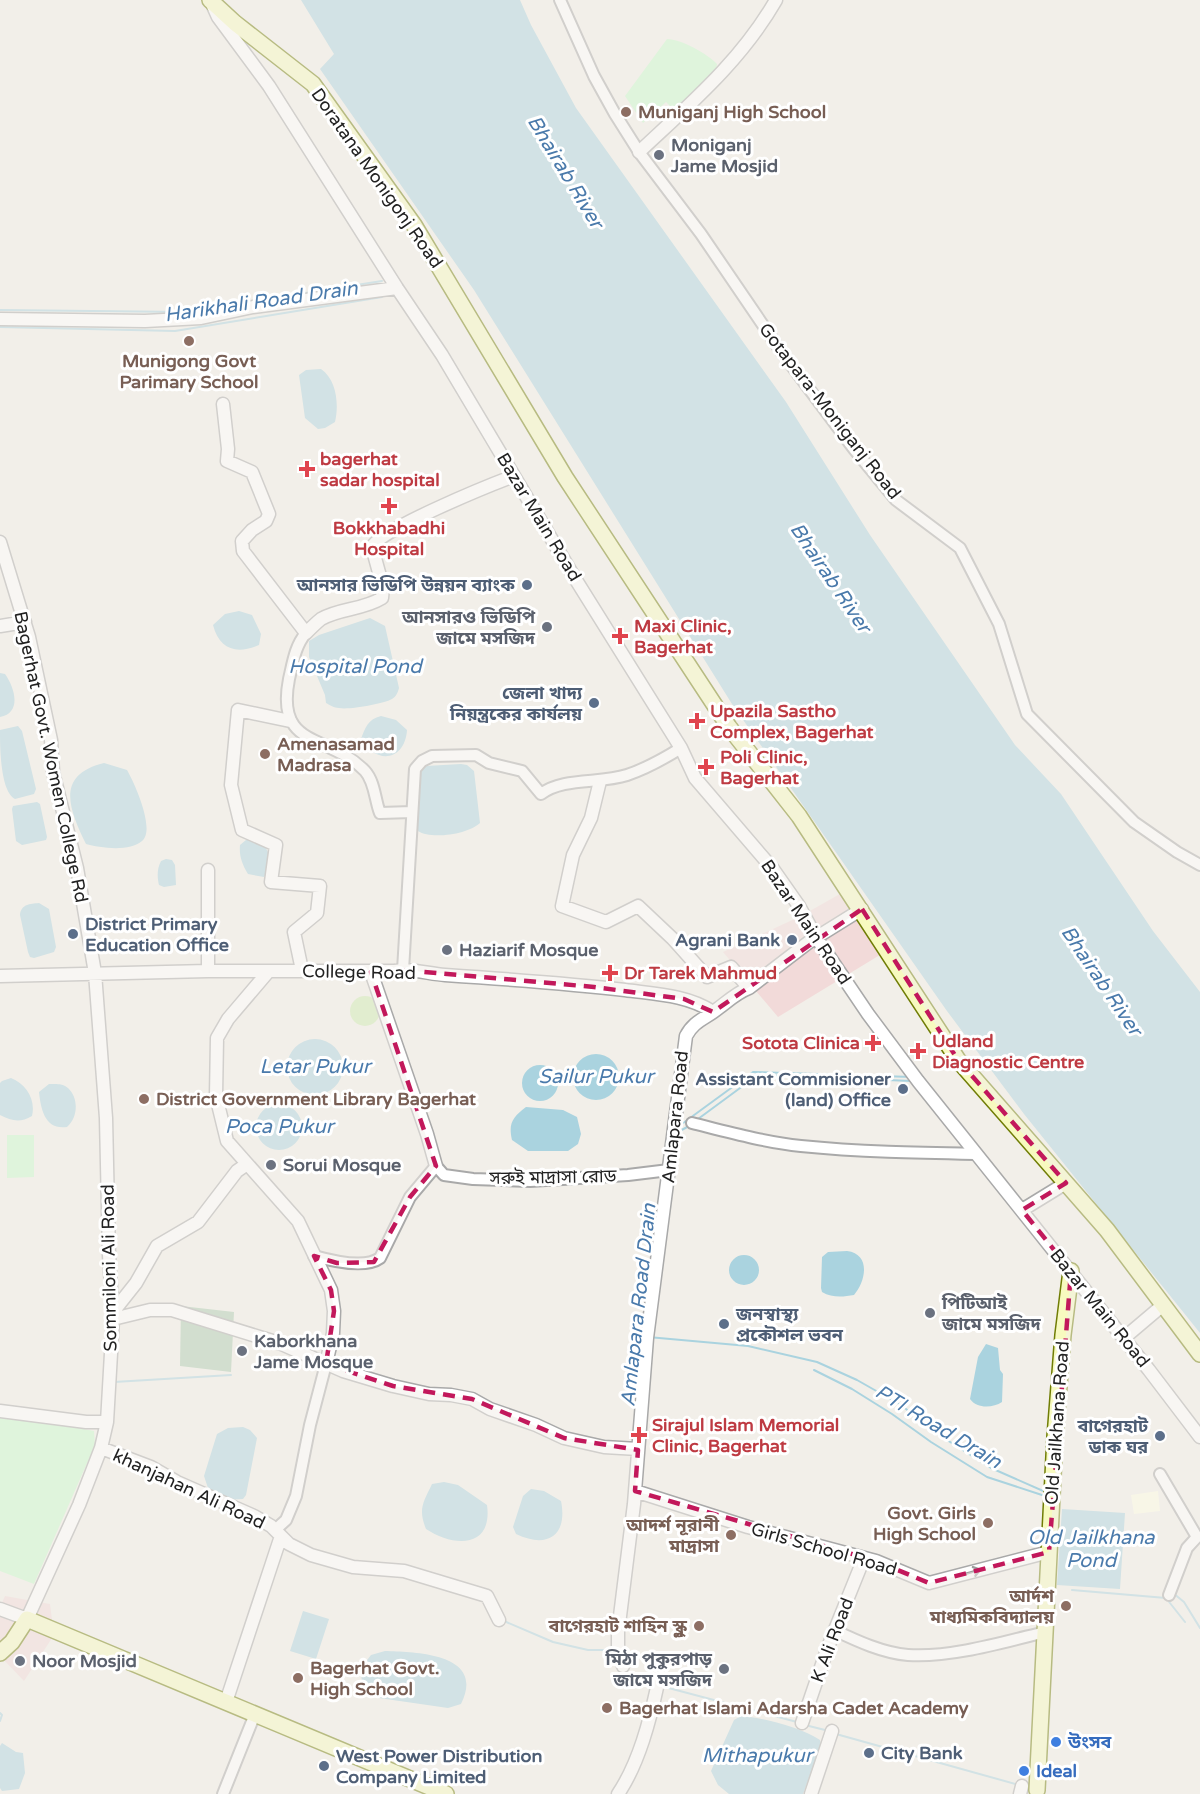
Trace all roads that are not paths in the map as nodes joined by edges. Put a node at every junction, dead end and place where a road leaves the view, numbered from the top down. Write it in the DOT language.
graph roads {
  1 [pos="211,0"];
  2 [pos="560,0"];
  3 [pos="776,0"];
  4 [pos="639,152"];
  5 [pos="397,288"];
  6 [pos="0,319"];
  7 [pos="223,404"];
  8 [pos="514,476"];
  9 [pos="0,542"];
  10 [pos="25,622"];
  11 [pos="0,626"];
  12 [pos="306,633"];
  13 [pos="290,721"];
  14 [pos="681,748"];
  15 [pos="600,782"];
  16 [pos="412,812"];
  17 [pos="1200,865"];
  18 [pos="208,870"];
  19 [pos="862,909"];
  20 [pos="816,938"];
  21 [pos="302,970"];
  22 [pos="403,970"];
  23 [pos="208,971"];
  24 [pos="268,972"];
  25 [pos="371,972"];
  26 [pos="95,974"];
  27 [pos="0,976"];
  28 [pos="749,988"];
  29 [pos="713,1012"];
  30 [pos="692,1123"];
  31 [pos="976,1154"];
  32 [pos="247,1164"];
  33 [pos="436,1166"];
  34 [pos="669,1170"];
  35 [pos="1066,1183"];
  36 [pos="1022,1210"];
  37 [pos="314,1256"];
  38 [pos="1071,1271"];
  39 [pos="1163,1305"];
  40 [pos="113,1315"];
  41 [pos="1124,1338"];
  42 [pos="1200,1354"];
  43 [pos="326,1364"];
  44 [pos="0,1411"];
  45 [pos="106,1422"];
  46 [pos="1200,1437"];
  47 [pos="101,1448"];
  48 [pos="638,1449"];
  49 [pos="1160,1474"];
  50 [pos="635,1491"];
  51 [pos="278,1533"];
  52 [pos="1049,1552"];
  53 [pos="864,1558"];
  54 [pos="1169,1595"];
  55 [pos="0,1609"];
  56 [pos="27,1619"];
  57 [pos="499,1620"];
  58 [pos="834,1630"];
  59 [pos="1045,1632"];
  60 [pos="0,1653"];
  61 [pos="623,1666"];
  62 [pos="658,1683"];
  63 [pos="226,1702"];
  64 [pos="255,1714"];
  65 [pos="802,1723"];
  66 [pos="832,1731"];
  67 [pos="1026,1790"];
  68 [pos="224,1794"];
  69 [pos="446,1794"];
  70 [pos="618,1794"];
  71 [pos="811,1794"];
  1 -- 5 [label="street, Bazar Main Road"];
  1 -- 19 [label="main road, Doratana Monigonj Road"];
  2 -- 4 [label="street, Gotapara-Moniganj Road"];
  3 -- 4 [label="street"];
  4 -- 17 [label="street, Gotapara-Moniganj Road"];
  5 -- 6 [label="street"];
  5 -- 8 [label="street, Bazar Main Road"];
  7 -- 12 [label="street"];
  8 -- 12 [label="street"];
  8 -- 14 [label="street, Bazar Main Road"];
  9 -- 10 [label="street, Bagerhat Govt. Women College Rd"];
  10 -- 11 [label="street"];
  10 -- 26 [label="street, Bagerhat Govt. Women College Rd"];
  12 -- 13 [label="street"];
  13 -- 16 [label="street"];
  13 -- 21 [label="street"];
  14 -- 15 [label="street"];
  14 -- 20 [label="street, Bazar Main Road"];
  15 -- 16 [label="street"];
  15 -- 28 [label="street"];
  16 -- 22 [label="street"];
  18 -- 23 [label="street"];
  19 -- 20 [label="street, Amlapara Road"];
  19 -- 35 [label="main road, Doratana Monigonj Road"];
  20 -- 28 [label="street, Amlapara Road"];
  20 -- 31 [label="street, Bazar Main Road"];
  21 -- 24 [label="street, College Road"];
  21 -- 25 [label="street, College Road"];
  22 -- 25 [label="street, College Road"];
  22 -- 29 [label="street, College Road"];
  23 -- 24 [label="street, College Road"];
  23 -- 26 [label="street, College Road"];
  24 -- 32 [label="street"];
  25 -- 33 [label="street"];
  26 -- 27 [label="street, College Road"];
  26 -- 40 [label="street, Sommiloni Ali Road"];
  28 -- 29 [label="street, Amlapara Road"];
  29 -- 34 [label="street, Amlapara Road"];
  30 -- 31 [label="street"];
  31 -- 36 [label="street, Bazar Main Road"];
  32 -- 37 [label="street"];
  32 -- 40 [label="street"];
  33 -- 34 [label="street, সরুই মাদ্রাসা রোড"];
  33 -- 37 [label="street"];
  34 -- 48 [label="street, Amlapara Road"];
  35 -- 36 [label="street"];
  35 -- 39 [label="main road, Doratana Monigonj Road"];
  36 -- 38 [label="street, Bazar Main Road"];
  37 -- 43 [label="street"];
  38 -- 41 [label="street, Bazar Main Road"];
  38 -- 52 [label="main road, Old Jailkhana Road"];
  39 -- 41 [label="street"];
  39 -- 42 [label="main road, Doratana Monigonj Road"];
  40 -- 43 [label="street"];
  40 -- 45 [label="street, Sommiloni Ali Road"];
  41 -- 46 [label="street, Bazar Main Road"];
  43 -- 48 [label="street"];
  43 -- 51 [label="street"];
  44 -- 45 [label="street"];
  45 -- 47 [label="street, Sommiloni Ali Road"];
  47 -- 51 [label="street, khanjahan Ali Road"];
  47 -- 56 [label="street, Sommiloni Ali Road"];
  48 -- 50 [label="street, Amlapara Road"];
  49 -- 54 [label="street"];
  50 -- 53 [label="street, Girls School Road"];
  50 -- 61 [label="street, Amlapara Road"];
  51 -- 57 [label="street, khanjahan Ali Road"];
  51 -- 63 [label="street"];
  53 -- 52 [label="street, Girls School Road, one-way"];
  52 -- 59 [label="main road, Old Jailkhana Road"];
  53 -- 58 [label="street, K Ali Road"];
  55 -- 56 [label="street"];
  56 -- 60 [label="main road"];
  56 -- 63 [label="main road"];
  58 -- 59 [label="street"];
  58 -- 65 [label="street, K Ali Road"];
  59 -- 67 [label="main road, Old Jailkhana Road"];
  62 -- 70 [label="street"];
  63 -- 64 [label="main road"];
  64 -- 68 [label="street"];
  64 -- 69 [label="main road"];
  66 -- 71 [label="street"];
}
